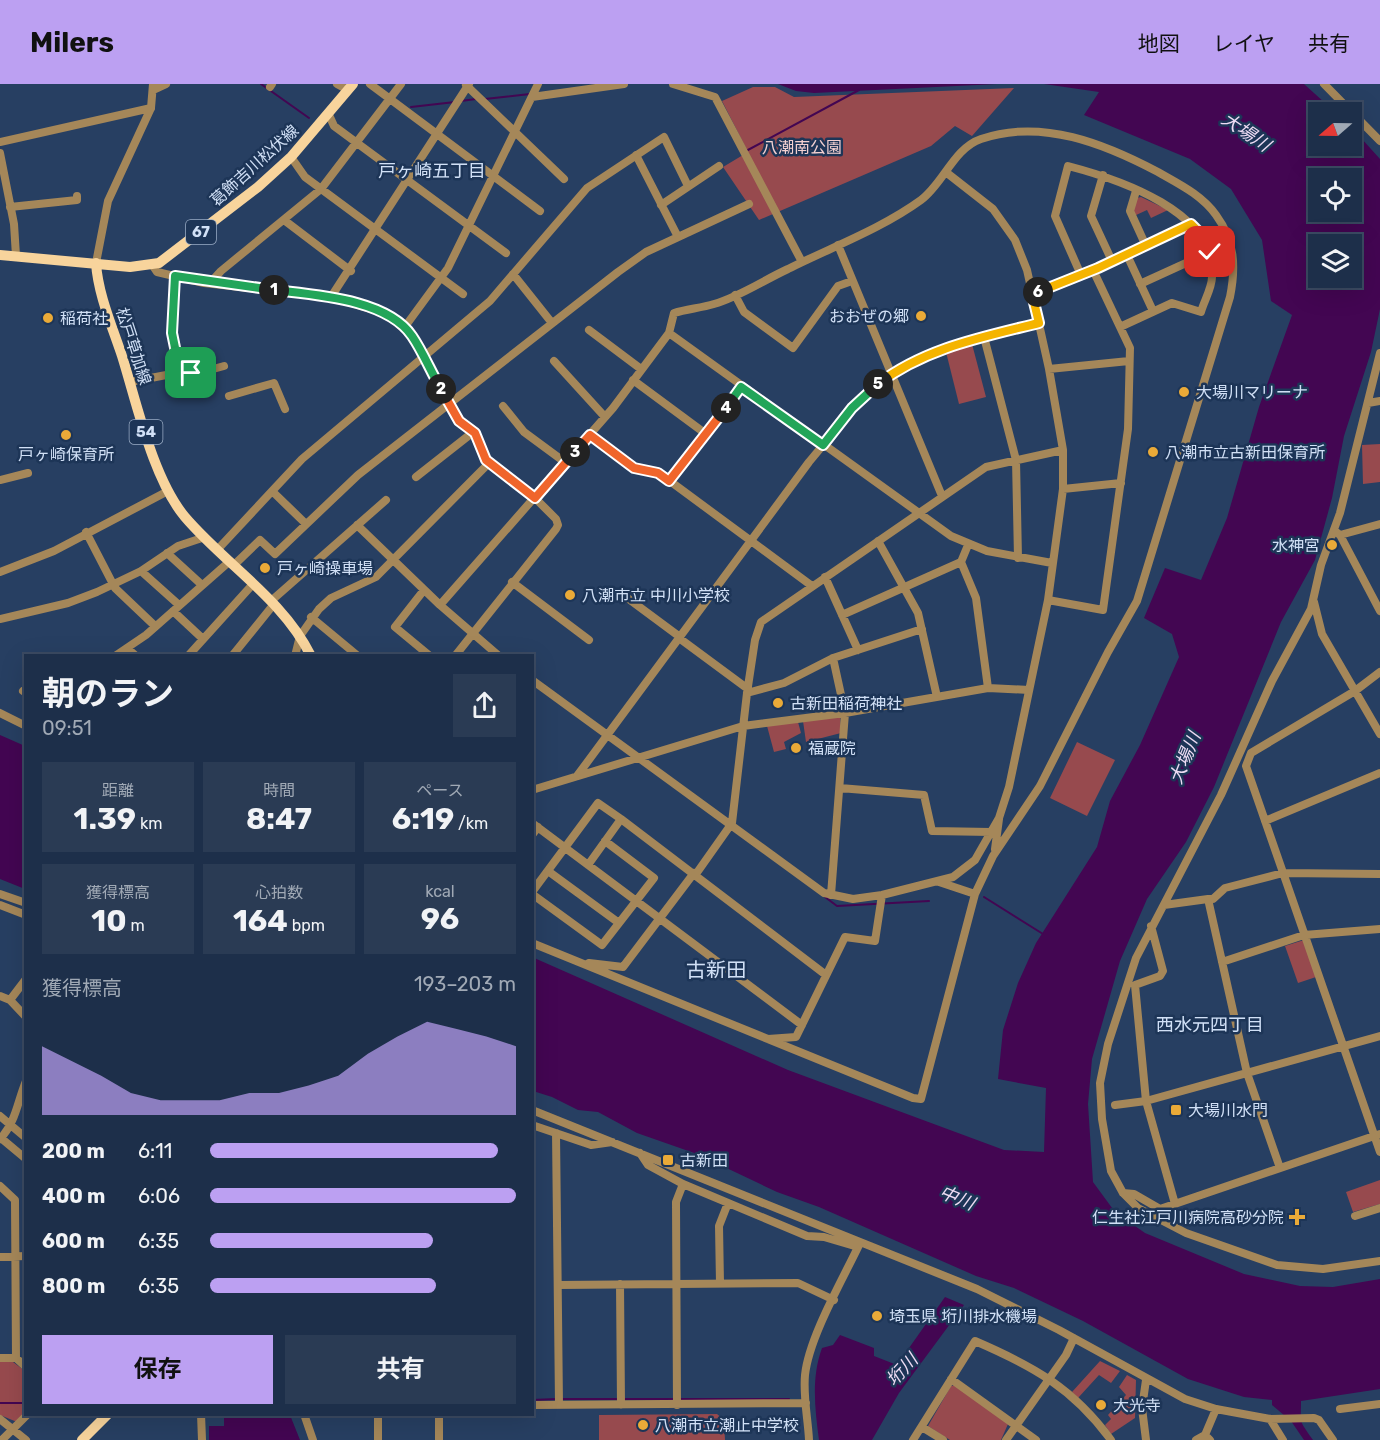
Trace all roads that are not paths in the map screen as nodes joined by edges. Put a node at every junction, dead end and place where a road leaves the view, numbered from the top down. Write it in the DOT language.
graph roads {
  1 [pos="166,84"];
  2 [pos="337,84"];
  3 [pos="370,84"];
  4 [pos="401,84"];
  5 [pos="538,84"];
  6 [pos="624,84"];
  7 [pos="673,84"];
  8 [pos="1324,84"];
  9 [pos="467,85"];
  10 [pos="153,87"];
  11 [pos="350,87"];
  12 [pos="532,97"];
  13 [pos="390,99"];
  14 [pos="151,108"];
  15 [pos="329,115"];
  16 [pos="515,132"];
  17 [pos="437,134"];
  18 [pos="1380,141"];
  19 [pos="0,142"];
  20 [pos="357,142"];
  21 [pos="0,153"];
  22 [pos="636,155"];
  23 [pos="291,157"];
  24 [pos="719,166"];
  25 [pos="947,173"];
  26 [pos="493,175"];
  27 [pos="1103,175"];
  28 [pos="564,179"];
  29 [pos="408,180"];
  30 [pos="688,186"];
  31 [pos="321,189"];
  32 [pos="1136,191"];
  33 [pos="77,196"];
  34 [pos="749,204"];
  35 [pos="661,205"];
  36 [pos="10,207"];
  37 [pos="540,211"];
  38 [pos="284,220"];
  39 [pos="1191,224"];
  40 [pos="469,225"];
  41 [pos="376,230"];
  42 [pos="678,237"];
  43 [pos="838,246"];
  44 [pos="1146,246"];
  45 [pos="1210,252"];
  46 [pos="506,253"];
  47 [pos="0,255"];
  48 [pos="1127,255"];
  49 [pos="15,256"];
  50 [pos="1112,261"];
  51 [pos="802,262"];
  52 [pos="96,263"];
  53 [pos="153,266"];
  54 [pos="1093,270"];
  55 [pos="351,271"];
  56 [pos="513,274"];
  57 [pos="1082,275"];
  58 [pos="175,276"];
  59 [pos="440,278"];
  60 [pos="852,281"];
  61 [pos="210,283"];
  62 [pos="1140,284"];
  63 [pos="463,294"];
  64 [pos="1032,294"];
  65 [pos="735,295"];
  66 [pos="331,297"];
  67 [pos="1153,311"];
  68 [pos="552,323"];
  69 [pos="1039,323"];
  70 [pos="1120,327"];
  71 [pos="404,328"];
  72 [pos="590,330"];
  73 [pos="669,333"];
  74 [pos="984,337"];
  75 [pos="1380,353"];
  76 [pos="423,357"];
  77 [pos="554,361"];
  78 [pos="1129,361"];
  79 [pos="224,366"];
  80 [pos="642,369"];
  81 [pos="1049,369"];
  82 [pos="180,372"];
  83 [pos="892,374"];
  84 [pos="633,380"];
  85 [pos="130,382"];
  86 [pos="741,387"];
  87 [pos="229,396"];
  88 [pos="1380,401"];
  89 [pos="449,403"];
  90 [pos="1368,403"];
  91 [pos="503,406"];
  92 [pos="285,409"];
  93 [pos="605,417"];
  94 [pos="472,433"];
  95 [pos="706,434"];
  96 [pos="590,435"];
  97 [pos="823,445"];
  98 [pos="1063,450"];
  99 [pos="1016,460"];
  100 [pos="489,463"];
  101 [pos="566,463"];
  102 [pos="28,473"];
  103 [pos="416,477"];
  104 [pos="0,480"];
  105 [pos="669,481"];
  106 [pos="1121,483"];
  107 [pos="1063,489"];
  108 [pos="168,491"];
  109 [pos="272,491"];
  110 [pos="942,496"];
  111 [pos="535,498"];
  112 [pos="386,500"];
  113 [pos="917,513"];
  114 [pos="306,524"];
  115 [pos="1380,524"];
  116 [pos="357,525"];
  117 [pos="86,532"];
  118 [pos="1337,533"];
  119 [pos="205,537"];
  120 [pos="751,541"];
  121 [pos="878,541"];
  122 [pos="968,544"];
  123 [pos="218,549"];
  124 [pos="167,553"];
  125 [pos="1018,558"];
  126 [pos="392,560"];
  127 [pos="962,562"];
  128 [pos="232,563"];
  129 [pos="1052,564"];
  130 [pos="141,571"];
  131 [pos="0,572"];
  132 [pos="825,577"];
  133 [pos="512,582"];
  134 [pos="253,584"];
  135 [pos="202,585"];
  136 [pos="113,586"];
  137 [pos="812,586"];
  138 [pos="904,587"];
  139 [pos="424,590"];
  140 [pos="622,594"];
  141 [pos="1048,600"];
  142 [pos="1314,601"];
  143 [pos="272,603"];
  144 [pos="440,605"];
  145 [pos="176,608"];
  146 [pos="1380,611"];
  147 [pos="842,615"];
  148 [pos="311,617"];
  149 [pos="0,619"];
  150 [pos="155,626"];
  151 [pos="922,629"];
  152 [pos="471,634"];
  153 [pos="300,636"];
  154 [pos="679,637"];
  155 [pos="204,639"];
  156 [pos="589,640"];
  157 [pos="127,648"];
  158 [pos="858,650"];
  159 [pos="118,654"];
  160 [pos="134,654"];
  161 [pos="190,654"];
  162 [pos="234,654"];
  163 [pos="296,654"];
  164 [pos="310,654"];
  165 [pos="355,654"];
  166 [pos="428,654"];
  167 [pos="456,654"];
  168 [pos="496,654"];
  169 [pos="833,658"];
  170 [pos="1380,672"];
  171 [pos="534,681"];
  172 [pos="988,688"];
  173 [pos="1029,690"];
  174 [pos="747,691"];
  175 [pos="1355,691"];
  176 [pos="937,697"];
  177 [pos="845,712"];
  178 [pos="0,713"];
  179 [pos="24,725"];
  180 [pos="743,726"];
  181 [pos="609,734"];
  182 [pos="1380,734"];
  183 [pos="640,757"];
  184 [pos="1380,773"];
  185 [pos="577,777"];
  186 [pos="840,788"];
  187 [pos="534,789"];
  188 [pos="999,818"];
  189 [pos="621,819"];
  190 [pos="1264,820"];
  191 [pos="732,823"];
  192 [pos="536,825"];
  193 [pos="991,832"];
  194 [pos="605,841"];
  195 [pos="565,848"];
  196 [pos="993,856"];
  197 [pos="588,865"];
  198 [pos="548,871"];
  199 [pos="1283,873"];
  200 [pos="695,874"];
  201 [pos="1380,874"];
  202 [pos="939,882"];
  203 [pos="534,890"];
  204 [pos="0,894"];
  205 [pos="534,894"];
  206 [pos="975,894"];
  207 [pos="831,895"];
  208 [pos="882,895"];
  209 [pos="1208,899"];
  210 [pos="636,901"];
  211 [pos="24,902"];
  212 [pos="0,904"];
  213 [pos="1164,905"];
  214 [pos="24,914"];
  215 [pos="660,918"];
  216 [pos="620,923"];
  217 [pos="1151,926"];
  218 [pos="1380,929"];
  219 [pos="1304,935"];
  220 [pos="534,944"];
  221 [pos="1222,962"];
  222 [pos="583,963"];
  223 [pos="826,975"];
  224 [pos="24,981"];
  225 [pos="4,1000"];
  226 [pos="24,1015"];
  227 [pos="802,1025"];
  228 [pos="1380,1036"];
  229 [pos="767,1039"];
  230 [pos="1343,1046"];
  231 [pos="1247,1073"];
  232 [pos="24,1087"];
  233 [pos="1146,1101"];
  234 [pos="1114,1105"];
  235 [pos="534,1111"];
  236 [pos="0,1116"];
  237 [pos="534,1126"];
  238 [pos="11,1127"];
  239 [pos="556,1133"];
  240 [pos="1377,1135"];
  241 [pos="24,1137"];
  242 [pos="0,1138"];
  243 [pos="614,1142"];
  244 [pos="1380,1152"];
  245 [pos="640,1153"];
  246 [pos="24,1158"];
  247 [pos="1280,1168"];
  248 [pos="683,1184"];
  249 [pos="0,1186"];
  250 [pos="1123,1193"];
  251 [pos="728,1203"];
  252 [pos="1175,1204"];
  253 [pos="1380,1208"];
  254 [pos="1355,1216"];
  255 [pos="860,1244"];
  256 [pos="16,1256"];
  257 [pos="24,1256"];
  258 [pos="0,1257"];
  259 [pos="1380,1261"];
  260 [pos="21,1277"];
  261 [pos="720,1283"];
  262 [pos="620,1284"];
  263 [pos="676,1284"];
  264 [pos="558,1285"];
  265 [pos="21,1299"];
  266 [pos="834,1300"];
  267 [pos="21,1330"];
  268 [pos="1074,1338"];
  269 [pos="0,1358"];
  270 [pos="16,1358"];
  271 [pos="24,1364"];
  272 [pos="1050,1377"];
  273 [pos="951,1379"];
  274 [pos="1146,1380"];
  275 [pos="559,1400"];
  276 [pos="806,1403"];
  277 [pos="534,1404"];
  278 [pos="1380,1404"];
  279 [pos="621,1405"];
  280 [pos="677,1405"];
  281 [pos="1216,1409"];
  282 [pos="1340,1409"];
  283 [pos="26,1416"];
  284 [pos="100,1416"];
  285 [pos="106,1416"];
  286 [pos="201,1416"];
  287 [pos="305,1416"];
  288 [pos="378,1416"];
  289 [pos="439,1416"];
  290 [pos="0,1419"];
  291 [pos="1270,1419"];
  292 [pos="1015,1425"];
  293 [pos="922,1427"];
  294 [pos="14,1428"];
  295 [pos="1207,1438"];
  296 [pos="2,1440"];
  297 [pos="26,1440"];
  298 [pos="76,1440"];
  299 [pos="82,1440"];
  300 [pos="202,1440"];
  301 [pos="314,1440"];
  302 [pos="378,1440"];
  303 [pos="439,1440"];
  304 [pos="809,1440"];
  305 [pos="913,1440"];
  306 [pos="943,1440"];
  307 [pos="1006,1440"];
  308 [pos="1036,1440"];
  309 [pos="1111,1440"];
  310 [pos="1146,1440"];
  311 [pos="1196,1440"];
  312 [pos="1283,1440"];
  313 [pos="1333,1440"];
  1 -- 10 [label="street"];
  2 -- 11 [label="street"];
  3 -- 13 [label="street"];
  4 -- 13 [label="street"];
  5 -- 12 [label="street"];
  6 -- 12 [label="street"];
  7 -- 51 [label="street"];
  8 -- 18 [label="street"];
  9 -- 16 [label="street"];
  9 -- 17 [label="street"];
  10 -- 14 [label="street"];
  11 -- 15 [label="main road, 葛飾吉川松伏線 / 67"];
  12 -- 16 [label="street"];
  13 -- 17 [label="street"];
  13 -- 20 [label="street"];
  14 -- 19 [label="street"];
  14 -- 52 [label="street"];
  15 -- 20 [label="street"];
  15 -- 23 [label="main road, 葛飾吉川松伏線 / 67"];
  16 -- 26 [label="street"];
  16 -- 28 [label="street"];
  17 -- 26 [label="street"];
  17 -- 29 [label="street"];
  20 -- 29 [label="street"];
  20 -- 31 [label="street"];
  21 -- 36 [label="street"];
  22 -- 30 [label="street"];
  22 -- 35 [label="street"];
  22 -- 56 [label="street"];
  23 -- 31 [label="street"];
  23 -- 53 [label="main road, 葛飾吉川松伏線 / 67"];
  24 -- 30 [label="street"];
  25 -- 43 [label="street"];
  25 -- 64 [label="street"];
  25 -- 196 [label="street"];
  26 -- 37 [label="street"];
  26 -- 40 [label="street"];
  27 -- 32 [label="street"];
  27 -- 50 [label="street"];
  27 -- 57 [label="street"];
  29 -- 40 [label="street"];
  29 -- 41 [label="street"];
  30 -- 35 [label="street"];
  31 -- 38 [label="street"];
  31 -- 41 [label="street"];
  32 -- 39 [label="street"];
  32 -- 44 [label="street"];
  33 -- 36 [label="street"];
  34 -- 42 [label="street"];
  35 -- 42 [label="street"];
  36 -- 49 [label="street"];
  38 -- 55 [label="street"];
  38 -- 61 [label="street"];
  39 -- 44 [label="street"];
  39 -- 45 [label="street"];
  40 -- 46 [label="street"];
  40 -- 59 [label="street"];
  41 -- 55 [label="street"];
  41 -- 59 [label="street"];
  42 -- 68 [label="street"];
  43 -- 51 [label="street"];
  43 -- 60 [label="street"];
  44 -- 48 [label="street"];
  45 -- 62 [label="street"];
  45 -- 67 [label="street"];
  47 -- 49 [label="main road"];
  48 -- 50 [label="street"];
  48 -- 62 [label="street"];
  49 -- 52 [label="main road"];
  50 -- 54 [label="street"];
  51 -- 65 [label="street"];
  52 -- 53 [label="main road"];
  52 -- 85 [label="main road, 松戸草加線 / 54"];
  53 -- 58 [label="street"];
  54 -- 57 [label="street"];
  54 -- 70 [label="street"];
  55 -- 66 [label="street"];
  56 -- 68 [label="street"];
  56 -- 76 [label="street"];
  57 -- 64 [label="street"];
  58 -- 61 [label="street"];
  58 -- 82 [label="street"];
  59 -- 63 [label="street"];
  59 -- 71 [label="street"];
  60 -- 65 [label="street"];
  60 -- 83 [label="street"];
  61 -- 66 [label="street"];
  62 -- 67 [label="street"];
  64 -- 69 [label="street"];
  65 -- 73 [label="street"];
  66 -- 71 [label="street"];
  67 -- 70 [label="street"];
  68 -- 89 [label="street"];
  69 -- 74 [label="street"];
  69 -- 81 [label="street"];
  70 -- 78 [label="street"];
  71 -- 76 [label="street"];
  72 -- 80 [label="street"];
  73 -- 80 [label="street"];
  73 -- 86 [label="street"];
  74 -- 83 [label="street"];
  74 -- 99 [label="street"];
  75 -- 90 [label="street"];
  76 -- 89 [label="street"];
  76 -- 109 [label="street"];
  77 -- 93 [label="street"];
  78 -- 81 [label="street"];
  78 -- 106 [label="street"];
  79 -- 82 [label="street"];
  80 -- 84 [label="street"];
  81 -- 98 [label="street"];
  82 -- 85 [label="street"];
  83 -- 97 [label="street"];
  83 -- 110 [label="street"];
  84 -- 93 [label="street"];
  84 -- 95 [label="street"];
  85 -- 108 [label="main road, 松戸草加線 / 54"];
  86 -- 95 [label="street"];
  86 -- 97 [label="street"];
  87 -- 92 [label="street"];
  88 -- 90 [label="street"];
  89 -- 94 [label="street"];
  89 -- 114 [label="street"];
  90 -- 118 [label="street"];
  91 -- 101 [label="street"];
  93 -- 96 [label="street"];
  94 -- 100 [label="street"];
  94 -- 103 [label="street"];
  95 -- 105 [label="street"];
  96 -- 101 [label="street"];
  96 -- 105 [label="street"];
  97 -- 113 [label="street"];
  97 -- 120 [label="street"];
  98 -- 99 [label="street"];
  98 -- 107 [label="street"];
  99 -- 110 [label="street"];
  99 -- 125 [label="street"];
  100 -- 111 [label="street"];
  100 -- 126 [label="street"];
  101 -- 111 [label="street"];
  102 -- 104 [label="street"];
  105 -- 120 [label="street"];
  106 -- 107 [label="street"];
  106 -- 141 [label="street"];
  107 -- 129 [label="street"];
  108 -- 117 [label="street"];
  108 -- 119 [label="main road, 松戸草加線 / 54"];
  109 -- 114 [label="street"];
  109 -- 123 [label="street"];
  110 -- 113 [label="street"];
  111 -- 133 [label="street"];
  111 -- 144 [label="street"];
  112 -- 116 [label="street"];
  113 -- 121 [label="street"];
  113 -- 122 [label="street"];
  114 -- 128 [label="street"];
  115 -- 118 [label="street"];
  116 -- 126 [label="street"];
  116 -- 143 [label="street"];
  117 -- 131 [label="street"];
  117 -- 136 [label="street"];
  118 -- 142 [label="street"];
  118 -- 146 [label="street"];
  119 -- 123 [label="main road, 松戸草加線 / 54"];
  119 -- 124 [label="street"];
  120 -- 137 [label="street"];
  120 -- 154 [label="street"];
  121 -- 132 [label="street"];
  121 -- 138 [label="street"];
  122 -- 125 [label="street"];
  122 -- 127 [label="street"];
  123 -- 128 [label="main road, 松戸草加線 / 54"];
  124 -- 130 [label="street"];
  124 -- 135 [label="street"];
  125 -- 129 [label="street"];
  126 -- 139 [label="street"];
  126 -- 148 [label="street"];
  127 -- 138 [label="street"];
  127 -- 172 [label="street"];
  128 -- 134 [label="main road, 松戸草加線 / 54"];
  128 -- 135 [label="street"];
  129 -- 141 [label="street"];
  130 -- 136 [label="street"];
  130 -- 145 [label="street"];
  132 -- 137 [label="street"];
  132 -- 147 [label="street"];
  133 -- 152 [label="street"];
  133 -- 156 [label="street"];
  134 -- 143 [label="main road, 松戸草加線 / 54"];
  134 -- 155 [label="street"];
  135 -- 145 [label="street"];
  136 -- 149 [label="street"];
  136 -- 150 [label="street"];
  137 -- 174 [label="street"];
  138 -- 147 [label="street"];
  138 -- 151 [label="street"];
  139 -- 144 [label="street"];
  139 -- 166 [label="street"];
  140 -- 154 [label="street"];
  141 -- 173 [label="street"];
  142 -- 175 [label="street"];
  142 -- 213 [label="street"];
  143 -- 153 [label="main road, 松戸草加線 / 54"];
  143 -- 162 [label="street"];
  144 -- 152 [label="street"];
  145 -- 150 [label="street"];
  145 -- 155 [label="street"];
  147 -- 158 [label="street"];
  148 -- 153 [label="street"];
  148 -- 165 [label="street"];
  150 -- 157 [label="street"];
  151 -- 158 [label="street"];
  151 -- 176 [label="street"];
  152 -- 167 [label="street"];
  152 -- 168 [label="street"];
  153 -- 163 [label="street"];
  153 -- 164 [label="main road, 松戸草加線 / 54"];
  154 -- 174 [label="street"];
  154 -- 181 [label="street"];
  155 -- 161 [label="street"];
  157 -- 159 [label="street"];
  157 -- 160 [label="street"];
  158 -- 169 [label="street"];
  169 -- 174 [label="street"];
  169 -- 177 [label="street"];
  170 -- 175 [label="street"];
  171 -- 181 [label="street"];
  172 -- 173 [label="street"];
  172 -- 176 [label="street"];
  173 -- 188 [label="street"];
  174 -- 180 [label="street"];
  175 -- 182 [label="street"];
  175 -- 190 [label="street"];
  176 -- 177 [label="street"];
  177 -- 180 [label="street"];
  177 -- 186 [label="street"];
  178 -- 179 [label="street"];
  180 -- 183 [label="street"];
  180 -- 191 [label="street"];
  181 -- 183 [label="street"];
  181 -- 185 [label="street"];
  183 -- 185 [label="street"];
  183 -- 191 [label="street"];
  184 -- 190 [label="street"];
  185 -- 187 [label="street"];
  186 -- 193 [label="street"];
  186 -- 207 [label="street"];
  188 -- 193 [label="street"];
  188 -- 196 [label="street"];
  189 -- 194 [label="street"];
  189 -- 195 [label="street"];
  189 -- 200 [label="street"];
  190 -- 199 [label="street"];
  191 -- 200 [label="street"];
  191 -- 207 [label="street"];
  192 -- 195 [label="street"];
  193 -- 202 [label="street"];
  194 -- 197 [label="street"];
  194 -- 210 [label="street"];
  195 -- 197 [label="street"];
  195 -- 198 [label="street"];
  196 -- 206 [label="street"];
  197 -- 210 [label="street"];
  198 -- 203 [label="street"];
  198 -- 216 [label="street"];
  199 -- 201 [label="street"];
  199 -- 209 [label="street"];
  199 -- 219 [label="street"];
  200 -- 215 [label="street"];
  200 -- 223 [label="street"];
  202 -- 206 [label="street"];
  202 -- 208 [label="street"];
  204 -- 211 [label="street"];
  205 -- 216 [label="street"];
  206 -- 229 [label="street"];
  207 -- 208 [label="street"];
  208 -- 223 [label="street"];
  209 -- 213 [label="street"];
  209 -- 221 [label="street"];
  210 -- 215 [label="street"];
  210 -- 216 [label="street"];
  212 -- 214 [label="street"];
  213 -- 217 [label="street"];
  215 -- 222 [label="street"];
  215 -- 227 [label="street"];
  217 -- 233 [label="street"];
  217 -- 250 [label="street"];
  218 -- 219 [label="street"];
  219 -- 221 [label="street"];
  219 -- 230 [label="street"];
  220 -- 222 [label="street"];
  221 -- 231 [label="street"];
  222 -- 229 [label="street"];
  223 -- 227 [label="street"];
  224 -- 225 [label="street"];
  225 -- 226 [label="street"];
  227 -- 229 [label="street"];
  228 -- 230 [label="street"];
  230 -- 231 [label="street"];
  230 -- 240 [label="street"];
  231 -- 233 [label="street"];
  231 -- 247 [label="street"];
  232 -- 238 [label="street"];
  233 -- 234 [label="street"];
  233 -- 252 [label="street"];
  235 -- 243 [label="street"];
  236 -- 238 [label="street"];
  237 -- 239 [label="street"];
  238 -- 241 [label="street"];
  238 -- 242 [label="street"];
  239 -- 243 [label="street"];
  239 -- 264 [label="street"];
  240 -- 244 [label="street"];
  240 -- 247 [label="street"];
  242 -- 246 [label="street"];
  243 -- 245 [label="street"];
  245 -- 248 [label="street"];
  245 -- 255 [label="street"];
  247 -- 252 [label="street"];
  248 -- 251 [label="street"];
  248 -- 263 [label="street"];
  249 -- 256 [label="street"];
  250 -- 252 [label="street"];
  250 -- 259 [label="street"];
  251 -- 255 [label="street"];
  251 -- 261 [label="street"];
  253 -- 254 [label="street"];
  255 -- 266 [label="street"];
  255 -- 268 [label="street"];
  256 -- 257 [label="street"];
  256 -- 258 [label="street"];
  256 -- 260 [label="street"];
  260 -- 265 [label="street"];
  261 -- 263 [label="street"];
  261 -- 266 [label="street"];
  262 -- 263 [label="street"];
  262 -- 264 [label="street"];
  262 -- 279 [label="street"];
  263 -- 280 [label="street"];
  264 -- 275 [label="street"];
  265 -- 267 [label="street"];
  266 -- 276 [label="street"];
  267 -- 270 [label="street"];
  268 -- 272 [label="street"];
  268 -- 274 [label="street"];
  269 -- 270 [label="street"];
  270 -- 271 [label="street"];
  272 -- 273 [label="street"];
  272 -- 292 [label="street"];
  272 -- 309 [label="street"];
  273 -- 292 [label="street"];
  273 -- 293 [label="street"];
  274 -- 281 [label="street"];
  274 -- 310 [label="street"];
  275 -- 277 [label="street"];
  275 -- 279 [label="street"];
  276 -- 280 [label="street"];
  276 -- 304 [label="street"];
  278 -- 282 [label="street"];
  279 -- 280 [label="street"];
  281 -- 291 [label="street"];
  281 -- 295 [label="street"];
  283 -- 294 [label="street"];
  284 -- 298 [label="main road"];
  285 -- 299 [label="main road"];
  286 -- 300 [label="street"];
  287 -- 301 [label="street"];
  288 -- 302 [label="street"];
  289 -- 303 [label="street"];
  290 -- 294 [label="street"];
  291 -- 312 [label="street"];
  291 -- 313 [label="street"];
  292 -- 307 [label="street"];
  292 -- 308 [label="street"];
  293 -- 305 [label="street"];
  293 -- 306 [label="street"];
  294 -- 296 [label="street"];
  294 -- 297 [label="street"];
  295 -- 311 [label="street"];
}
